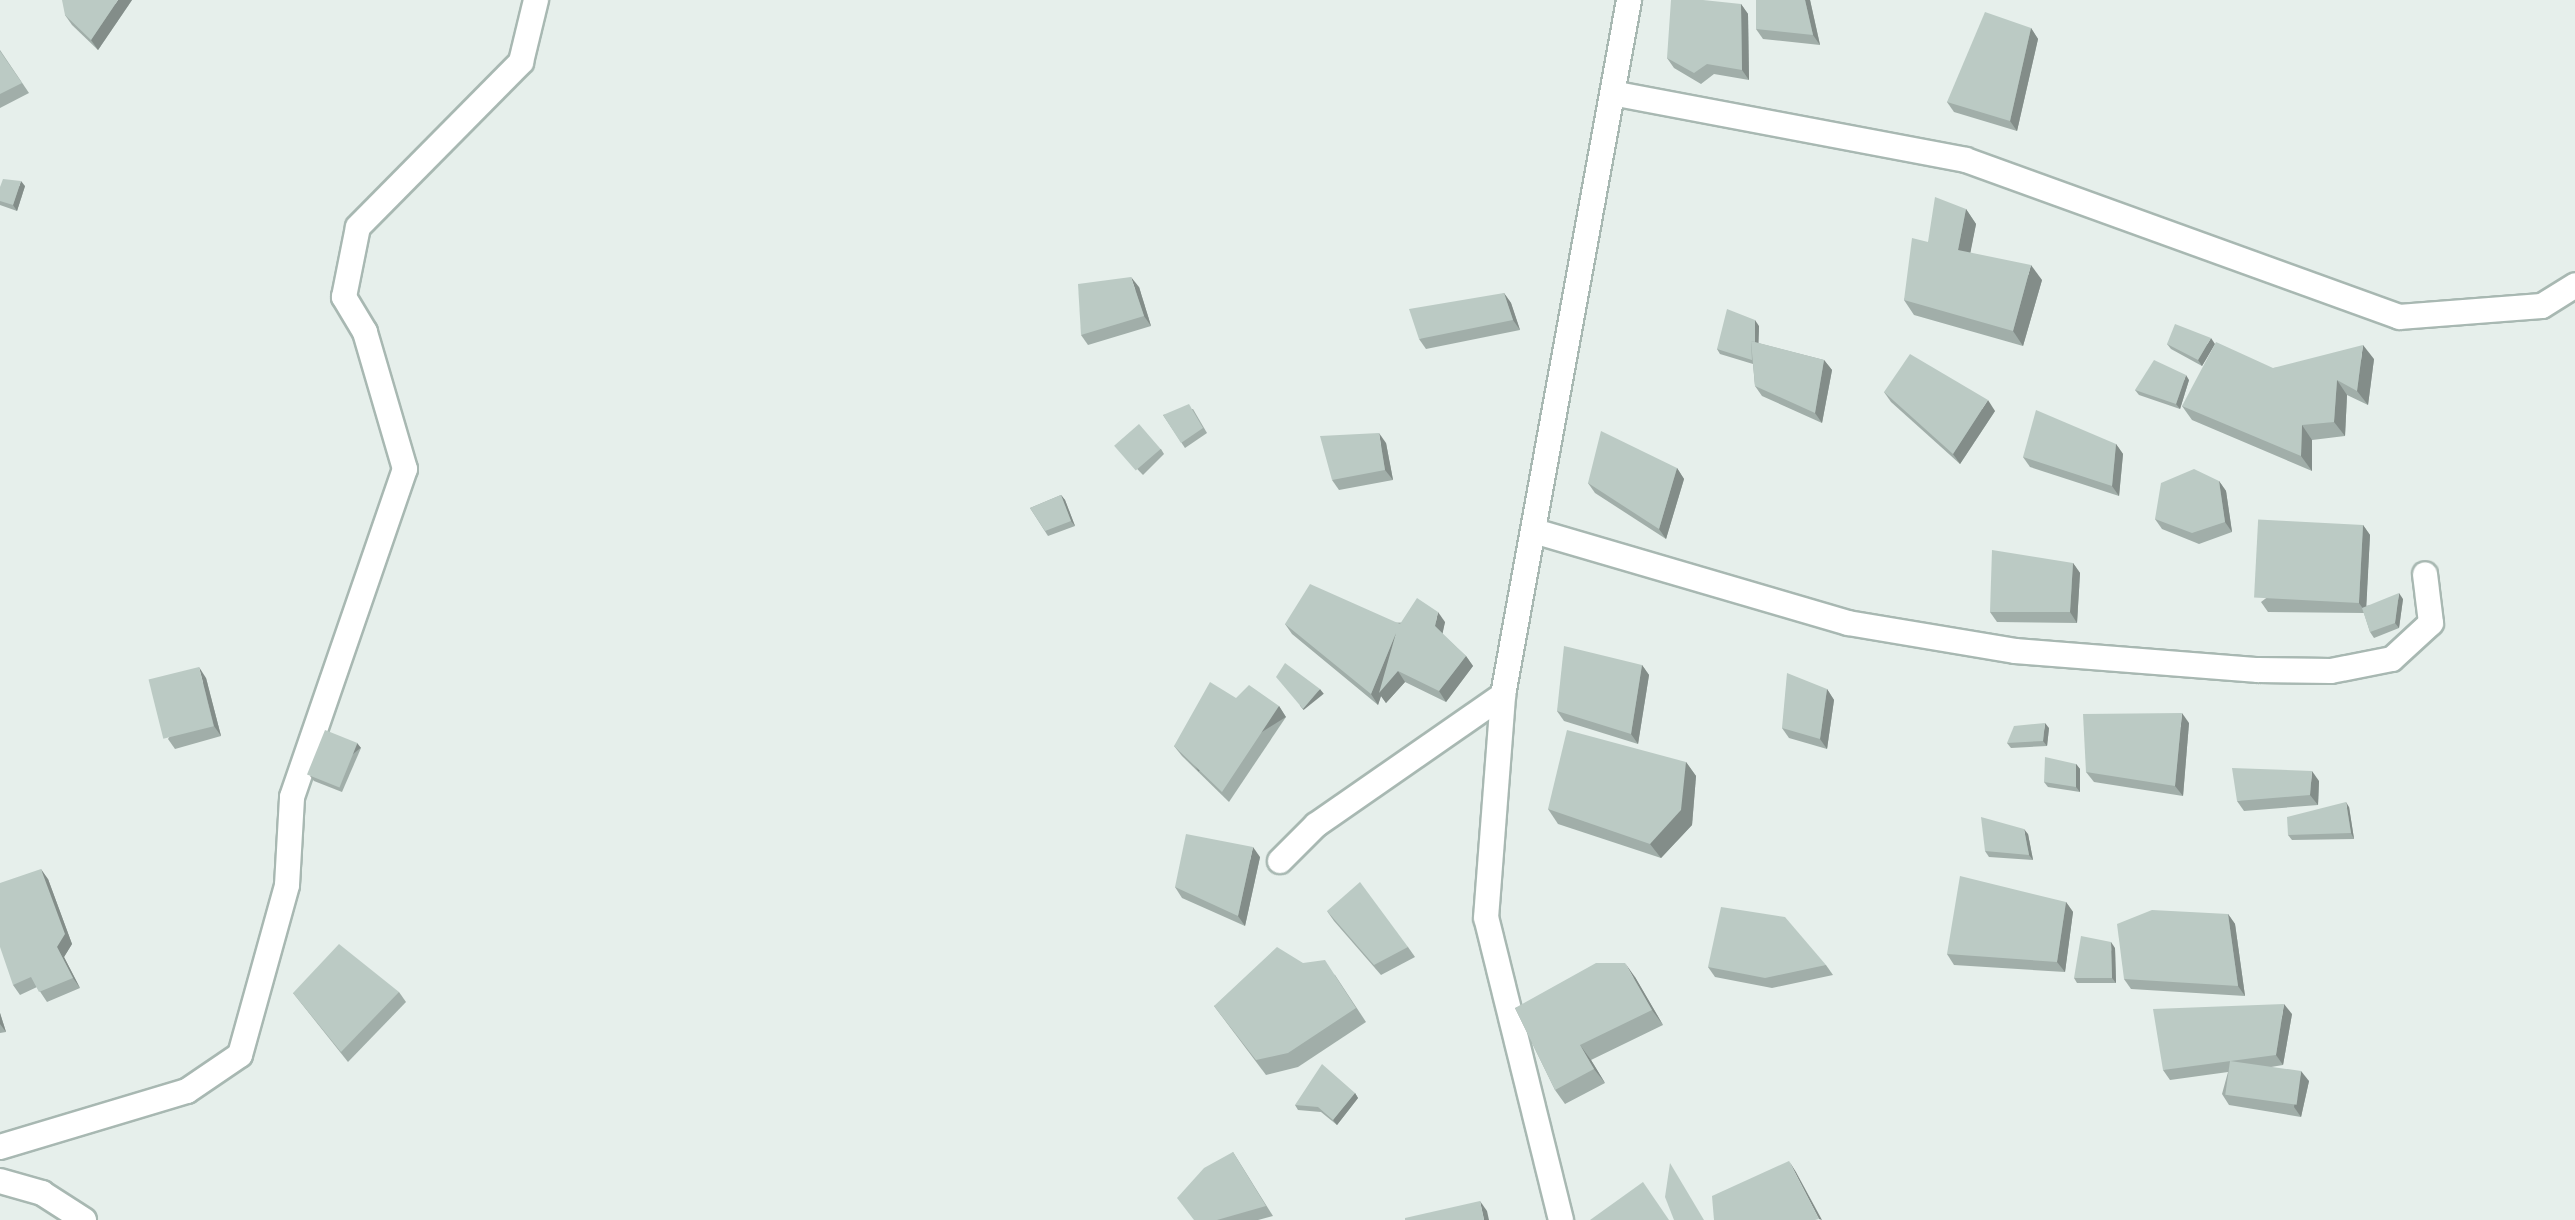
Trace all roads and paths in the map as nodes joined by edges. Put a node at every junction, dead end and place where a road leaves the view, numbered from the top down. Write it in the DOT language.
graph roads {
  1 [pos="536,0"];
  2 [pos="1629,0"];
  3 [pos="1617,94"];
  4 [pos="2575,285"];
  5 [pos="1534,531"];
  6 [pos="2425,574"];
  7 [pos="1503,695"];
  8 [pos="1280,861"];
  9 [pos="0,1147"];
  10 [pos="0,1181"];
  11 [pos="84,1220"];
  12 [pos="1561,1220"];
  1 -- 9 [label="street"];
  2 -- 3 [label="street"];
  3 -- 4 [label="street"];
  3 -- 5 [label="street"];
  5 -- 6 [label="street"];
  5 -- 7 [label="street"];
  7 -- 8 [label="street"];
  7 -- 12 [label="street"];
  10 -- 11 [label="street"];
}
